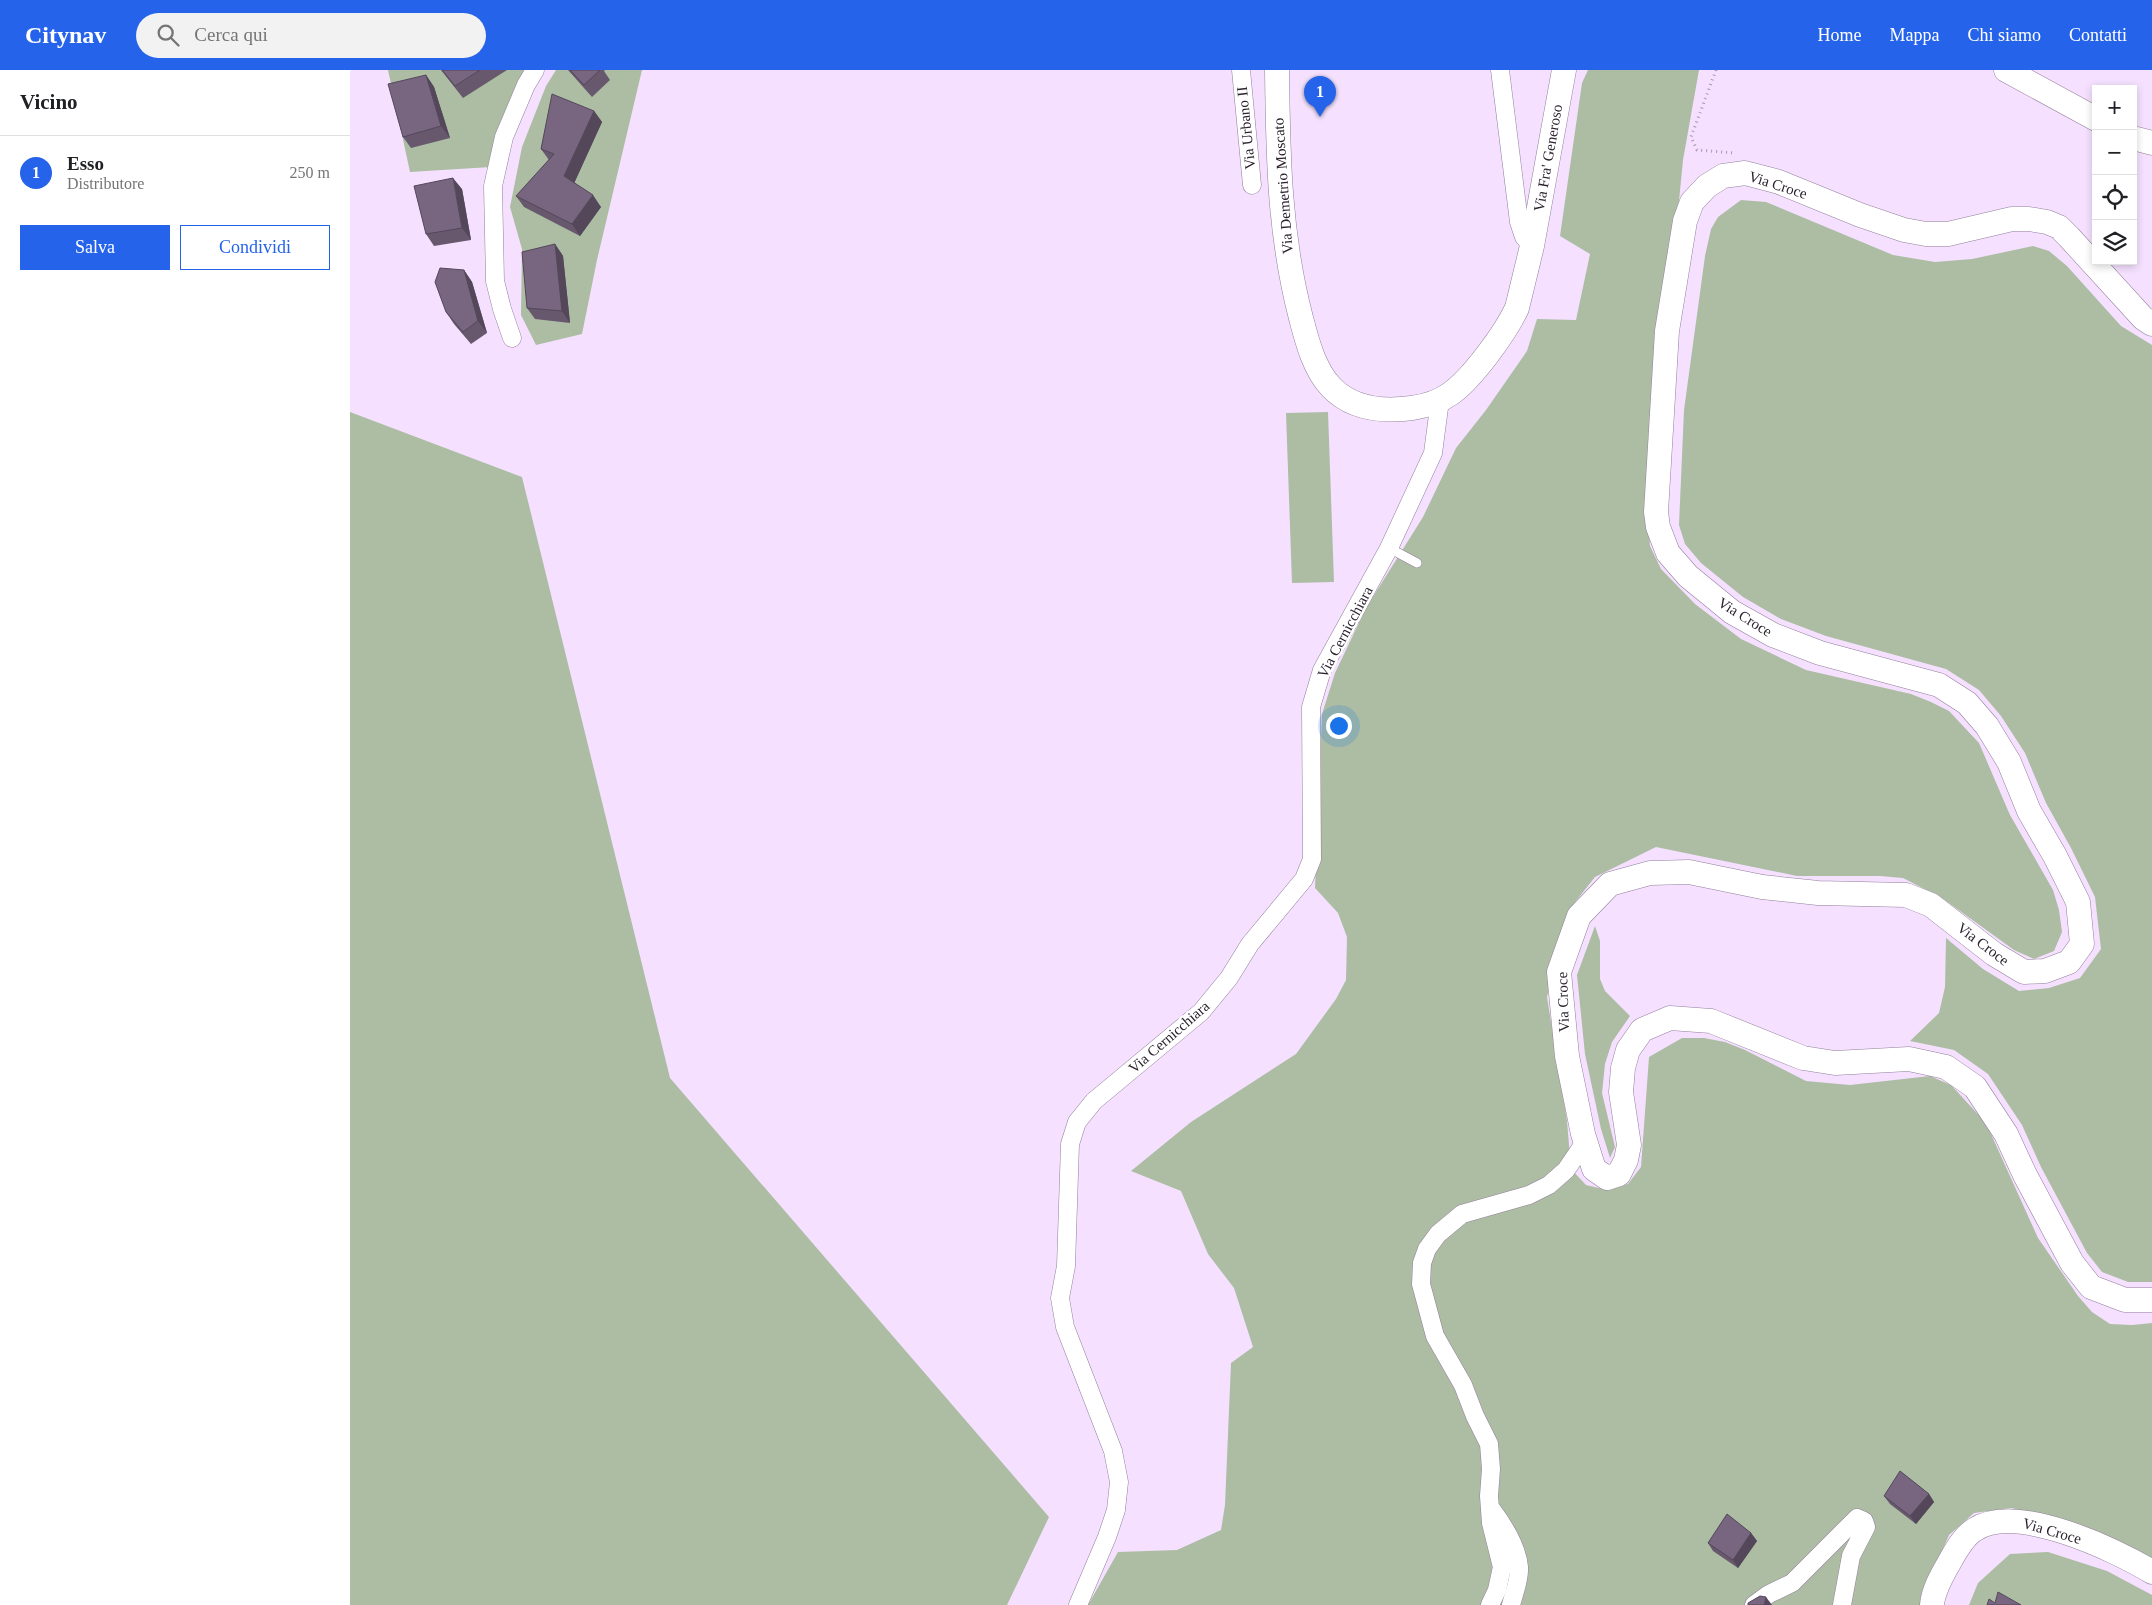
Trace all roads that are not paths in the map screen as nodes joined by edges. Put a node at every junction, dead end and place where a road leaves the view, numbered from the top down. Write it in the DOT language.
graph roads {
  1 [pos="535,70"];
  2 [pos="1241,70"];
  3 [pos="1278,70"];
  4 [pos="1500,70"];
  5 [pos="1564,70"];
  6 [pos="2006,70"];
  7 [pos="2092,117"];
  8 [pos="2137,139"];
  9 [pos="2152,143"];
  10 [pos="1252,185"];
  11 [pos="1532,246"];
  12 [pos="2152,324"];
  13 [pos="512,338"];
  14 [pos="1440,400"];
  15 [pos="1389,548"];
  16 [pos="1416,562"];
  17 [pos="1585,1142"];
  18 [pos="2152,1300"];
  19 [pos="1490,1507"];
  20 [pos="2152,1572"];
  21 [pos="1930,1603"];
  22 [pos="1078,1605"];
  23 [pos="1490,1605"];
  24 [pos="1511,1605"];
  25 [pos="1754,1605"];
  26 [pos="1842,1605"];
  1 -- 13 [label="street"];
  2 -- 10 [label="street, Via Urbano II"];
  3 -- 14 [label="street, Via Demetrio Moscato"];
  4 -- 11 [label="street"];
  5 -- 11 [label="street, Via Fra' Generoso"];
  6 -- 7 [label="street"];
  8 -- 9 [label="street"];
  11 -- 14 [label="street, Via Fra' Generoso"];
  12 -- 17 [label="street, Via Croce"];
  14 -- 15 [label="street, Via Cernicchiara"];
  15 -- 16 [label="lane"];
  15 -- 22 [label="street, Via Cernicchiara"];
  17 -- 18 [label="street, Via Croce"];
  17 -- 19 [label="street"];
  19 -- 23 [label="street"];
  19 -- 24 [label="street"];
  20 -- 21 [label="street, Via Croce"];
  25 -- 26 [label="street"];
}
